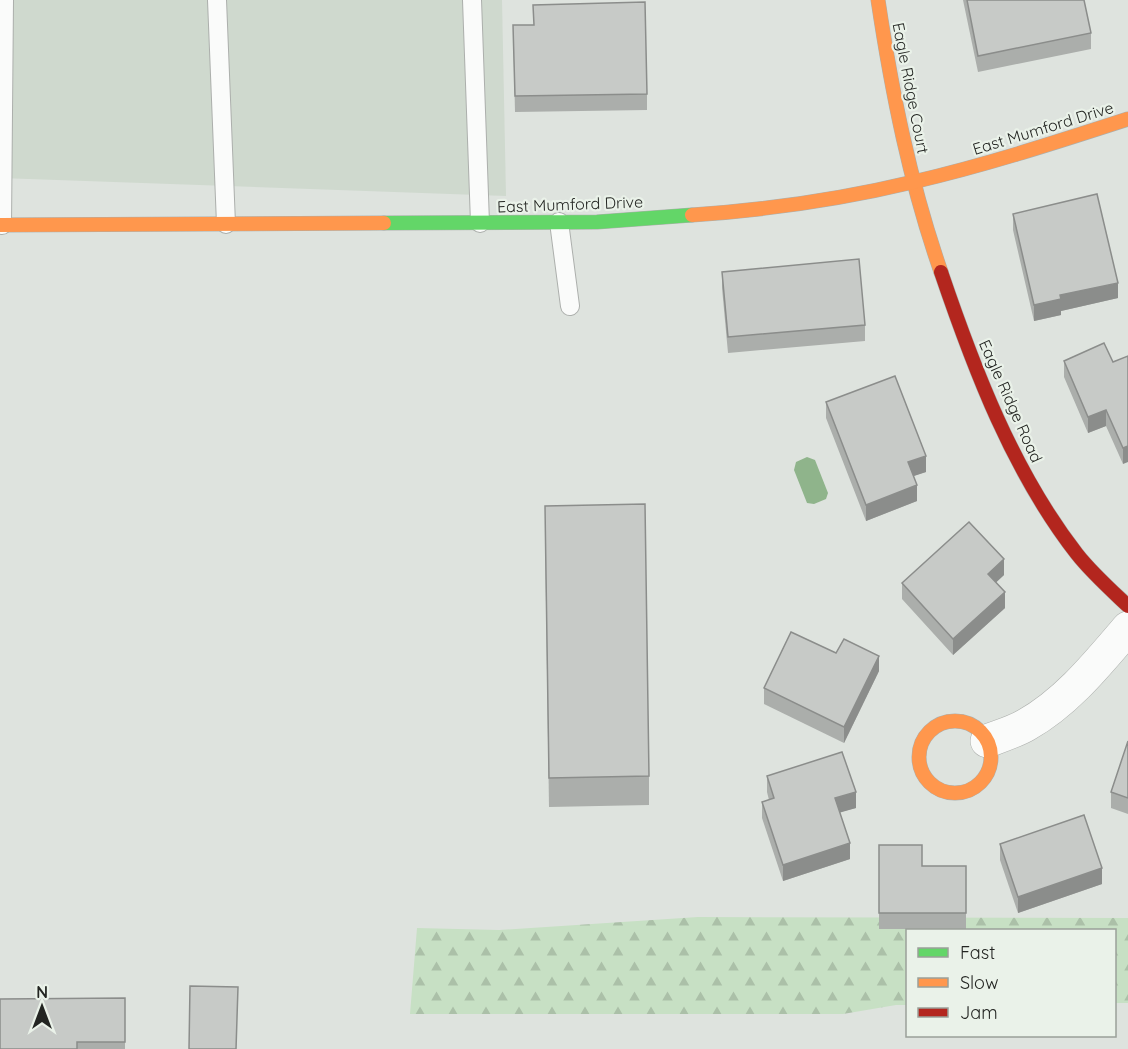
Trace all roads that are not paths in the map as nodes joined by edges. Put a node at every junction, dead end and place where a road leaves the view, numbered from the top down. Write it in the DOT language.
graph roads {
  1 [pos="4,0"];
  2 [pos="217,0"];
  3 [pos="472,0"];
  4 [pos="878,0"];
  5 [pos="1128,119"];
  6 [pos="914,182"];
  7 [pos="559,222"];
  8 [pos="480,223"];
  9 [pos="226,224"];
  10 [pos="1,225"];
  11 [pos="570,306"];
  12 [pos="1128,606"];
  13 [pos="1128,628"];
  14 [pos="987,741"];
  1 -- 10 [label="lane"];
  2 -- 9 [label="lane"];
  3 -- 8 [label="lane"];
  4 -- 6 [label="street, Eagle Ridge Court"];
  5 -- 6 [label="street, East Mumford Drive"];
  6 -- 7 [label="street, East Mumford Drive"];
  6 -- 12 [label="street, Eagle Ridge Road"];
  7 -- 8 [label="street, East Mumford Drive"];
  7 -- 11 [label="lane"];
  8 -- 9 [label="street, East Mumford Drive"];
  9 -- 10 [label="street, East Mumford Drive"];
  13 -- 14 [label="street"];
  14 -- 14 [label="street"];
}
